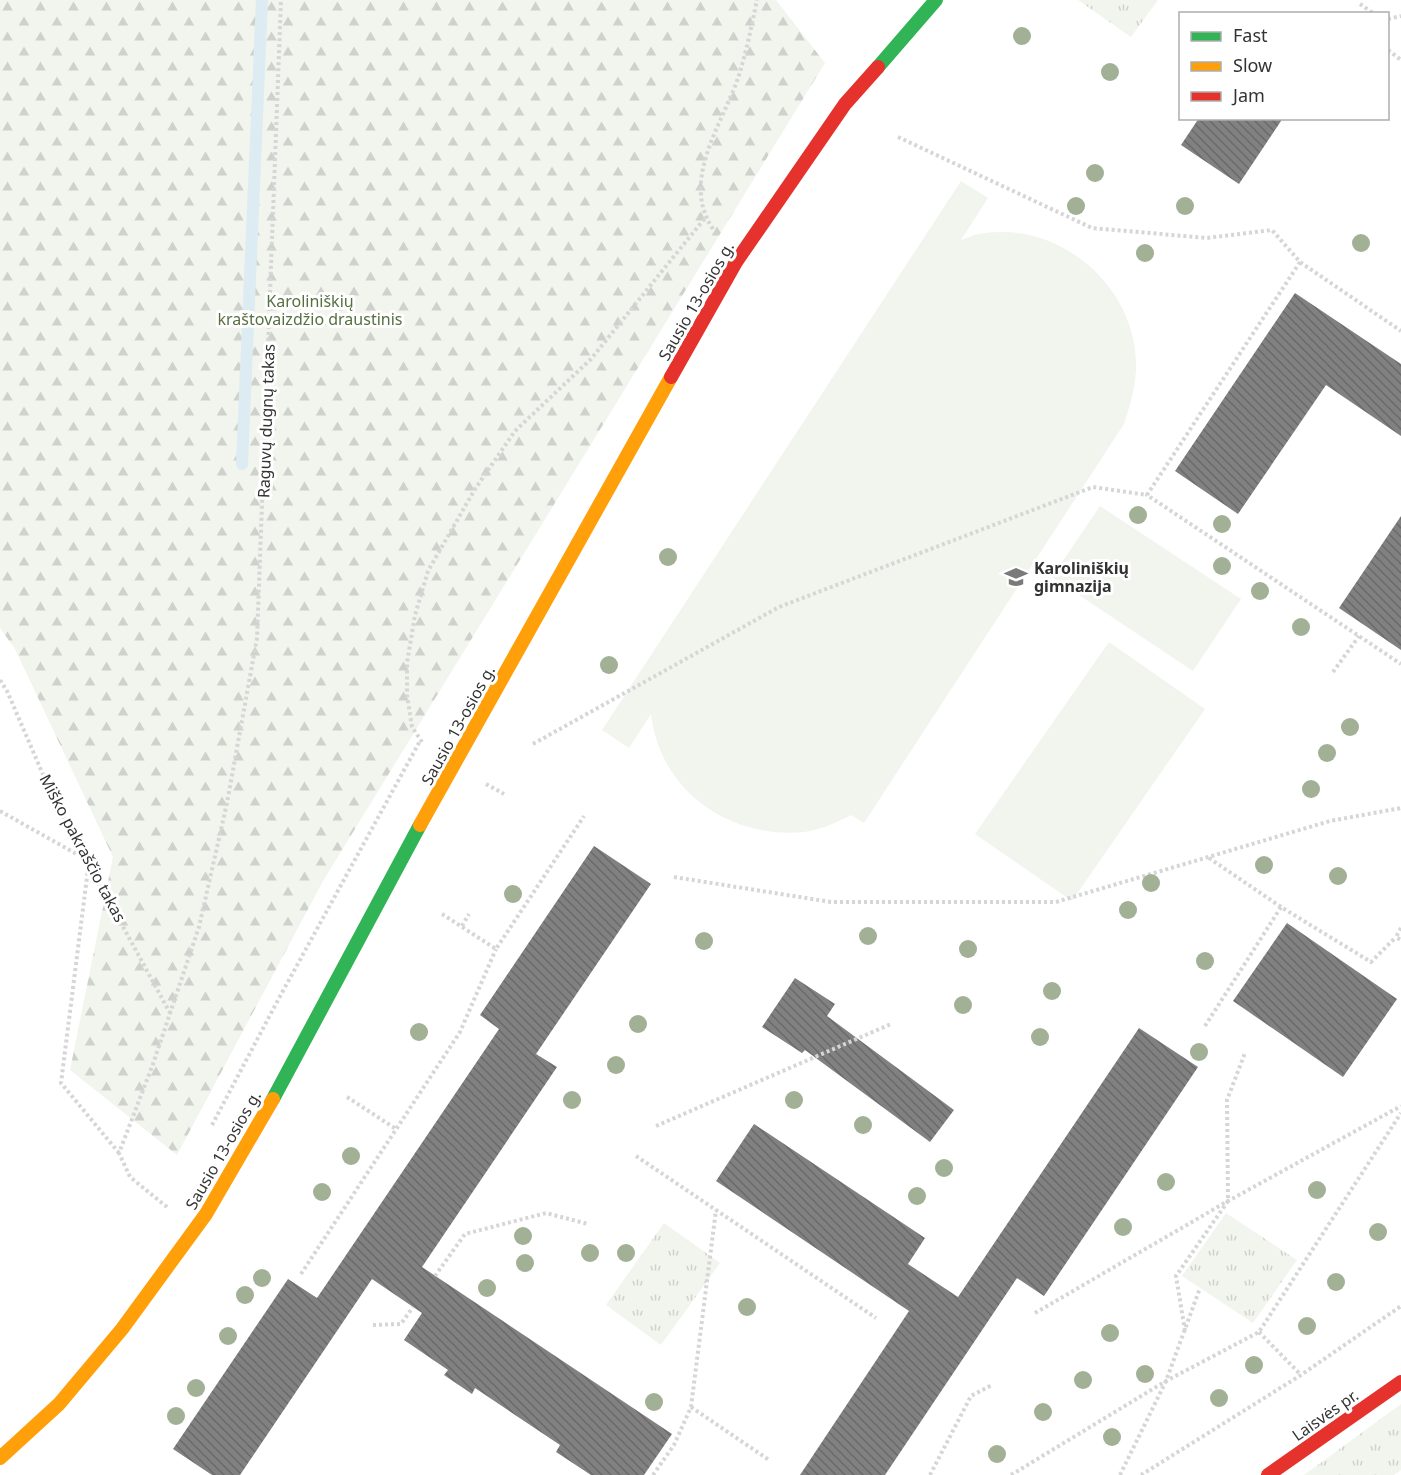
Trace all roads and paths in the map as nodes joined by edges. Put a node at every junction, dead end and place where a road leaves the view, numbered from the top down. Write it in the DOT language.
graph roads {
  1 [pos="281,0"];
  2 [pos="757,0"];
  3 [pos="936,0"];
  4 [pos="1360,4"];
  5 [pos="1371,12"];
  6 [pos="898,136"];
  7 [pos="705,218"];
  8 [pos="736,262"];
  9 [pos="1300,262"];
  10 [pos="1401,331"];
  11 [pos="1147,495"];
  12 [pos="1359,636"];
  13 [pos="1401,664"];
  14 [pos="1333,672"];
  15 [pos="0,680"];
  16 [pos="533,744"];
  17 [pos="1401,808"];
  18 [pos="0,811"];
  19 [pos="584,816"];
  20 [pos="1208,858"];
  21 [pos="88,861"];
  22 [pos="674,877"];
  23 [pos="1281,907"];
  24 [pos="442,914"];
  25 [pos="469,914"];
  26 [pos="462,927"];
  27 [pos="1401,928"];
  28 [pos="1396,937"];
  29 [pos="1401,940"];
  30 [pos="496,949"];
  31 [pos="171,1014"];
  32 [pos="891,1024"];
  33 [pos="1205,1026"];
  34 [pos="1245,1053"];
  35 [pos="347,1097"];
  36 [pos="1401,1106"];
  37 [pos="1401,1113"];
  38 [pos="656,1126"];
  39 [pos="396,1129"];
  40 [pos="207,1135"];
  41 [pos="119,1153"];
  42 [pos="636,1156"];
  43 [pos="1228,1201"];
  44 [pos="716,1210"];
  45 [pos="164,1215"];
  46 [pos="588,1224"];
  47 [pos="301,1274"];
  48 [pos="435,1276"];
  49 [pos="1200,1288"];
  50 [pos="1401,1306"];
  51 [pos="413,1307"];
  52 [pos="1035,1313"];
  53 [pos="876,1318"];
  54 [pos="373,1325"];
  55 [pos="1185,1331"];
  56 [pos="1259,1332"];
  57 [pos="1301,1375"];
  58 [pos="1166,1381"];
  59 [pos="1401,1382"];
  60 [pos="992,1385"];
  61 [pos="691,1407"];
  62 [pos="0,1458"];
  63 [pos="768,1460"];
  64 [pos="653,1475"];
  65 [pos="930,1475"];
  66 [pos="1011,1475"];
  67 [pos="1120,1475"];
  68 [pos="1141,1475"];
  69 [pos="1268,1475"];
  1 -- 31 [label="path, Raguvų dugnų takas"];
  2 -- 7 [label="path"];
  3 -- 8 [label="street, Sausio 13-osios g."];
  4 -- 5 [label="path"];
  6 -- 9 [label="path"];
  7 -- 8 [label="path"];
  7 -- 40 [label="path"];
  8 -- 62 [label="street, Sausio 13-osios g."];
  9 -- 10 [label="path"];
  9 -- 11 [label="path"];
  11 -- 12 [label="path"];
  11 -- 16 [label="path"];
  12 -- 13 [label="path"];
  12 -- 14 [label="path"];
  15 -- 21 [label="path, Miško pakraščio takas"];
  17 -- 20 [label="path"];
  18 -- 21 [label="path"];
  19 -- 30 [label="path"];
  20 -- 22 [label="path"];
  20 -- 23 [label="path"];
  21 -- 31 [label="path, Miško pakraščio takas"];
  21 -- 41 [label="path"];
  23 -- 28 [label="path"];
  23 -- 33 [label="path"];
  24 -- 26 [label="path"];
  25 -- 26 [label="path"];
  26 -- 30 [label="path"];
  27 -- 28 [label="path"];
  28 -- 29 [label="path"];
  30 -- 39 [label="path"];
  31 -- 41 [label="path, Raguvų dugnų takas"];
  32 -- 38 [label="path"];
  34 -- 43 [label="path"];
  35 -- 39 [label="path"];
  36 -- 43 [label="path"];
  37 -- 56 [label="path"];
  39 -- 47 [label="path"];
  41 -- 45 [label="path"];
  42 -- 44 [label="path"];
  43 -- 52 [label="path"];
  43 -- 55 [label="path"];
  44 -- 53 [label="path"];
  44 -- 61 [label="path"];
  46 -- 48 [label="path"];
  49 -- 55 [label="path"];
  50 -- 57 [label="path"];
  51 -- 54 [label="path"];
  55 -- 58 [label="path"];
  56 -- 57 [label="path"];
  56 -- 58 [label="path"];
  57 -- 68 [label="path"];
  58 -- 66 [label="path"];
  58 -- 67 [label="path"];
  59 -- 69 [label="street, Laisvės pr."];
  60 -- 65 [label="path"];
  61 -- 63 [label="path"];
  61 -- 64 [label="path"];
}
